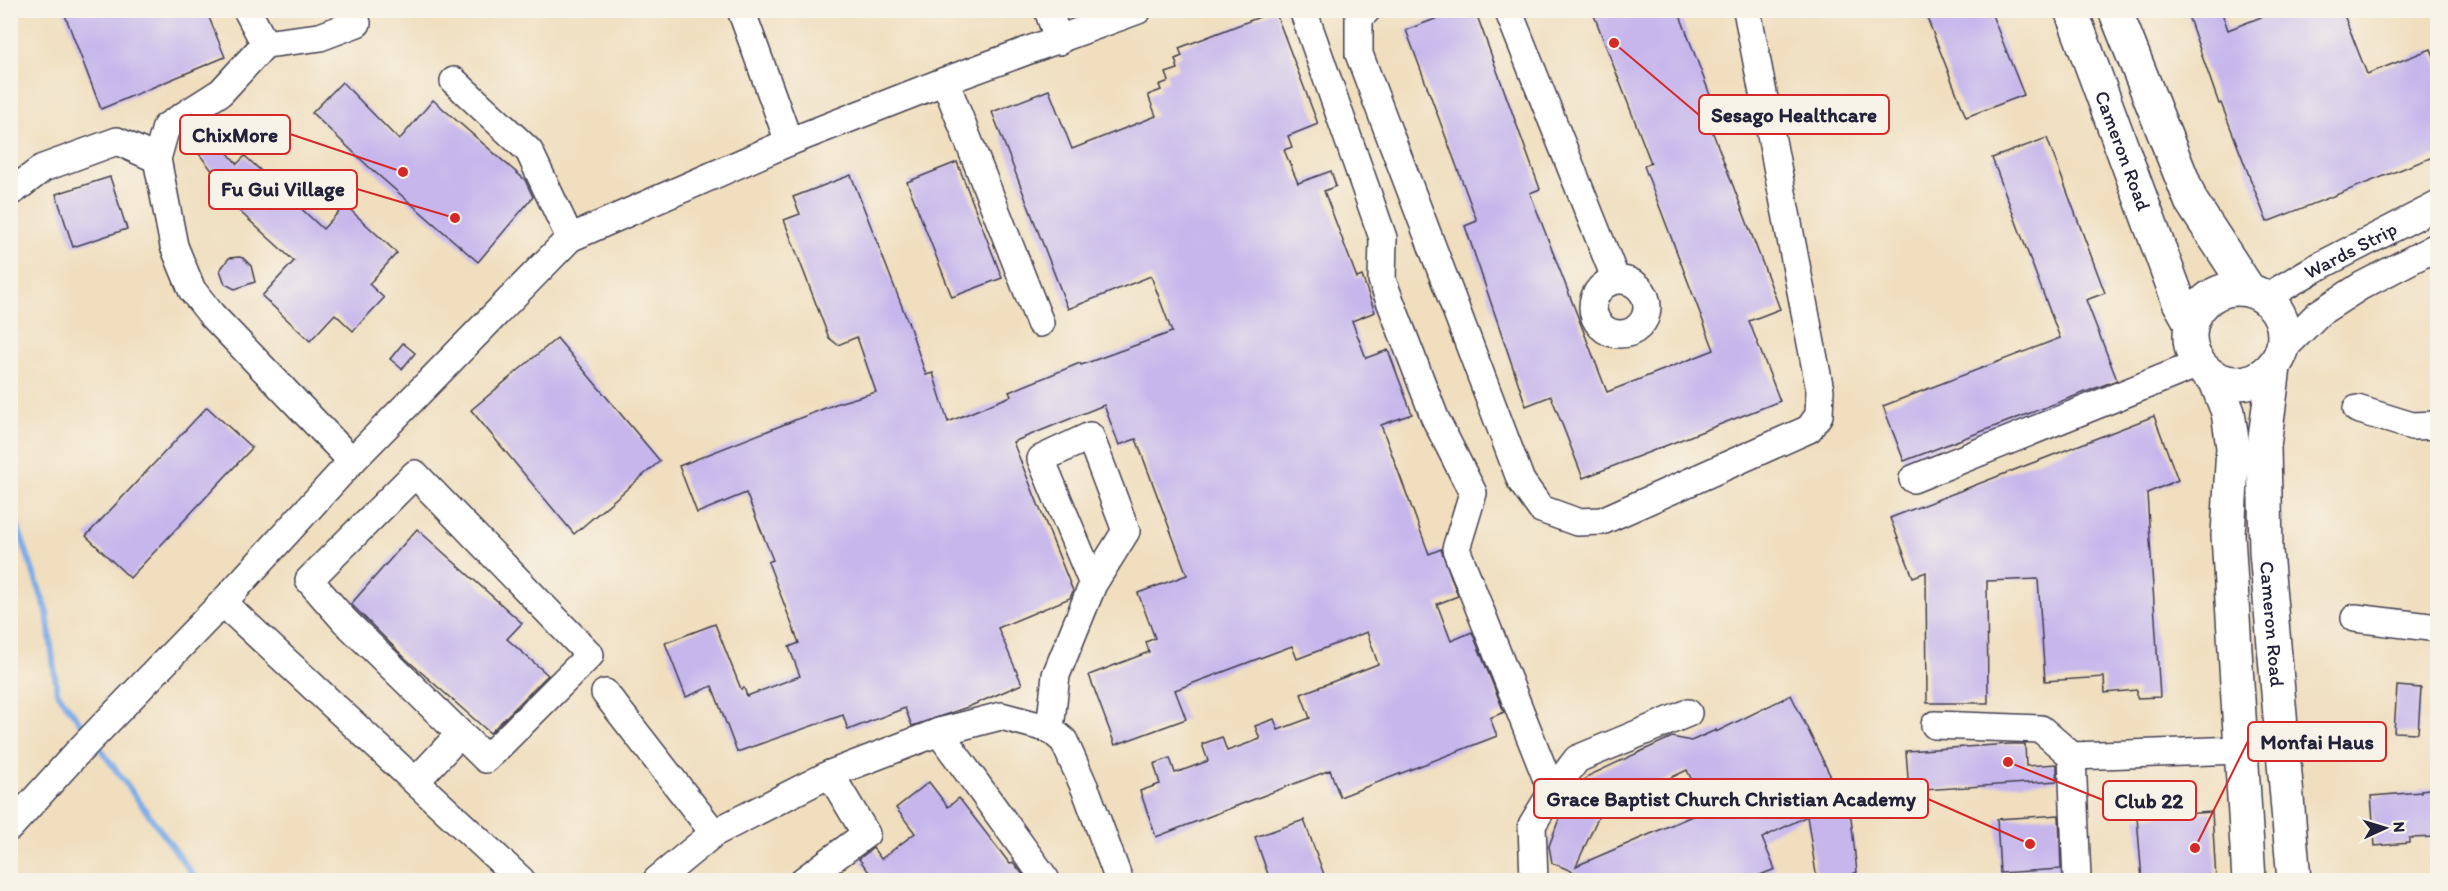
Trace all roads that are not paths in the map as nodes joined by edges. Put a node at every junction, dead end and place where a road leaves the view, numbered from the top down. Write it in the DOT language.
graph roads {
  1 [pos="247,10"];
  2 [pos="741,10"];
  3 [pos="1047,10"];
  4 [pos="1138,10"];
  5 [pos="1303,10"];
  6 [pos="1367,10"];
  7 [pos="1508,10"];
  8 [pos="1747,10"];
  9 [pos="2070,10"];
  10 [pos="2115,10"];
  11 [pos="357,24"];
  12 [pos="1059,41"];
  13 [pos="265,44"];
  14 [pos="454,81"];
  15 [pos="945,81"];
  16 [pos="789,142"];
  17 [pos="157,159"];
  18 [pos="14,190"];
  19 [pos="2438,205"];
  20 [pos="570,238"];
  21 [pos="2438,246"];
  22 [pos="1616,280"];
  23 [pos="2257,294"];
  24 [pos="1040,323"];
  25 [pos="2191,323"];
  26 [pos="2278,358"];
  27 [pos="2206,372"];
  28 [pos="2357,409"];
  29 [pos="2438,425"];
  30 [pos="352,461"];
  31 [pos="1913,479"];
  32 [pos="1093,584"];
  33 [pos="225,600"];
  34 [pos="2355,618"];
  35 [pos="2438,628"];
  36 [pos="605,693"];
  37 [pos="1688,713"];
  38 [pos="1935,725"];
  39 [pos="1050,729"];
  40 [pos="939,732"];
  41 [pos="460,734"];
  42 [pos="2240,750"];
  43 [pos="2072,756"];
  44 [pos="830,774"];
  45 [pos="416,781"];
  46 [pos="1552,792"];
  47 [pos="10,827"];
  48 [pos="714,833"];
  49 [pos="521,880"];
  50 [pos="657,880"];
  51 [pos="804,880"];
  52 [pos="1046,880"];
  53 [pos="1119,880"];
  54 [pos="1534,880"];
  55 [pos="2077,880"];
  56 [pos="2249,880"];
  57 [pos="2294,880"];
  1 -- 13 [label="street"];
  2 -- 16 [label="street"];
  3 -- 12 [label="street"];
  4 -- 12 [label="street"];
  5 -- 46 [label="street"];
  6 -- 8 [label="street"];
  7 -- 22 [label="street"];
  9 -- 25 [label="main road, Cameron Road"];
  10 -- 23 [label="main road"];
  11 -- 13 [label="street"];
  12 -- 15 [label="street"];
  13 -- 17 [label="street"];
  14 -- 20 [label="street"];
  15 -- 16 [label="street"];
  15 -- 24 [label="street"];
  16 -- 20 [label="street"];
  17 -- 18 [label="street"];
  17 -- 30 [label="street"];
  19 -- 23 [label="street, Wards Strip"];
  20 -- 30 [label="street"];
  21 -- 26 [label="street, Wards Strip"];
  23 -- 25 [label="main road"];
  23 -- 26 [label="main road"];
  25 -- 27 [label="main road"];
  26 -- 27 [label="main road"];
  26 -- 57 [label="main road, Cameron Road"];
  27 -- 31 [label="street"];
  27 -- 42 [label="main road, Cameron Road"];
  28 -- 29 [label="street"];
  30 -- 33 [label="street"];
  32 -- 32 [label="street"];
  32 -- 39 [label="street"];
  33 -- 45 [label="street"];
  33 -- 47 [label="street"];
  34 -- 35 [label="street"];
  36 -- 48 [label="street"];
  37 -- 46 [label="street"];
  38 -- 43 [label="street"];
  39 -- 40 [label="street"];
  39 -- 53 [label="street"];
  40 -- 44 [label="street"];
  40 -- 52 [label="street"];
  41 -- 41 [label="street"];
  41 -- 45 [label="street"];
  42 -- 43 [label="street"];
  42 -- 56 [label="main road, Cameron Road"];
  43 -- 55 [label="street"];
  44 -- 48 [label="street"];
  44 -- 51 [label="street"];
  45 -- 49 [label="street"];
  46 -- 54 [label="street"];
  48 -- 50 [label="street"];
}
